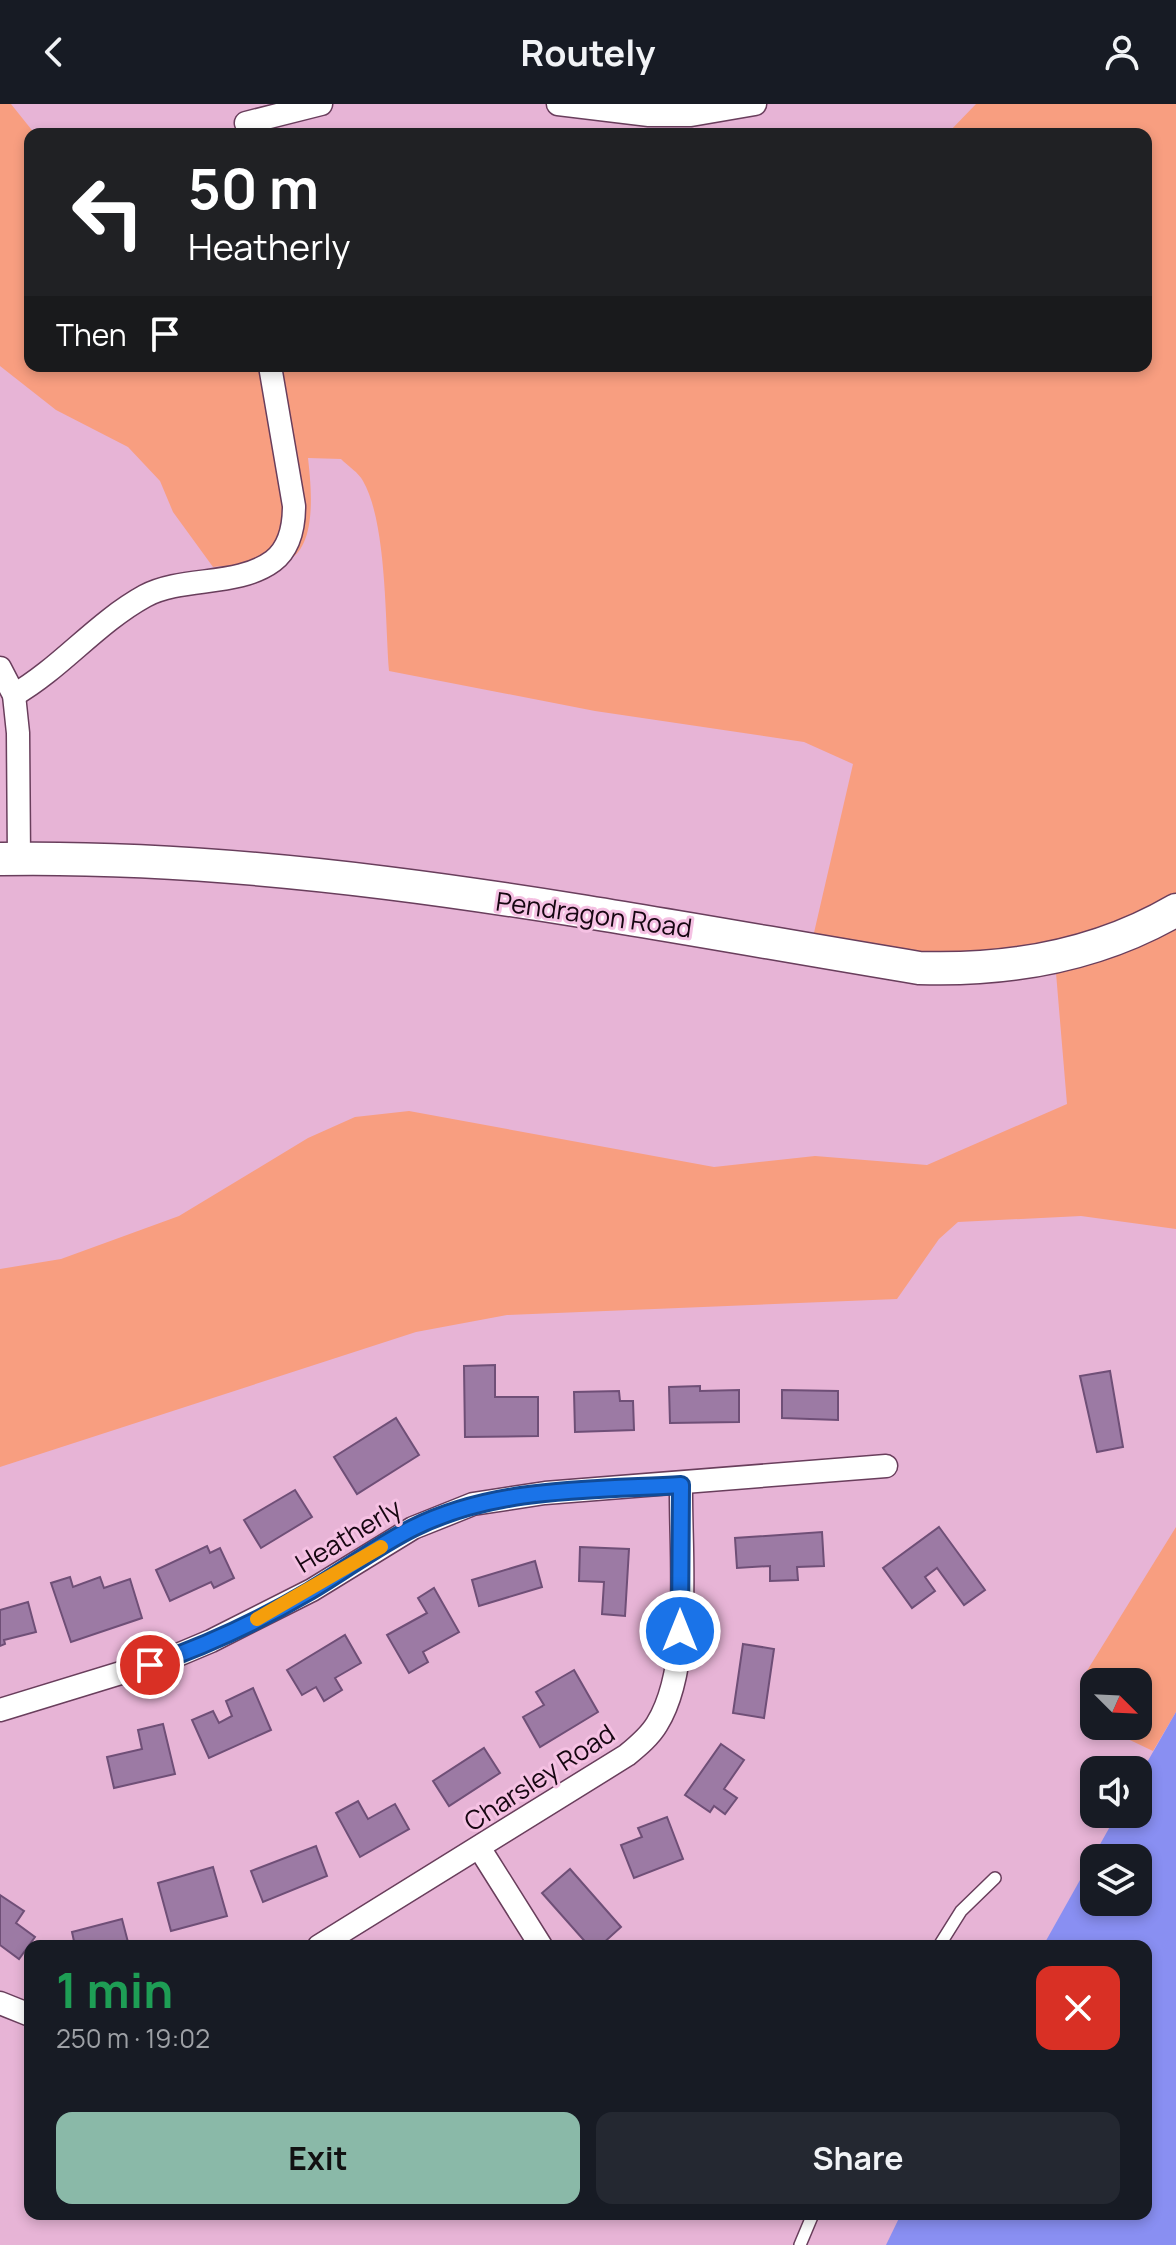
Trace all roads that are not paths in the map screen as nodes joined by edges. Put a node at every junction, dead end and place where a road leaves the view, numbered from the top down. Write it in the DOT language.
graph roads {
  1 [pos="321,104"];
  2 [pos="558,104"];
  3 [pos="755,104"];
  4 [pos="245,120"];
  5 [pos="271,372"];
  6 [pos="0,668"];
  7 [pos="14,695"];
  8 [pos="10,858"];
  9 [pos="1176,910"];
  10 [pos="886,1466"];
  11 [pos="681,1485"];
  12 [pos="0,1710"];
  13 [pos="480,1849"];
  14 [pos="995,1878"];
  15 [pos="329,1940"];
  16 [pos="537,1940"];
  17 [pos="943,1940"];
  18 [pos="0,2003"];
  19 [pos="24,2013"];
  20 [pos="810,2220"];
  21 [pos="800,2245"];
  1 -- 4 [label="street"];
  2 -- 3 [label="street"];
  5 -- 7 [label="street"];
  6 -- 7 [label="street"];
  7 -- 8 [label="street"];
  8 -- 9 [label="street, Pendragon Road"];
  10 -- 11 [label="street, Heatherly"];
  11 -- 12 [label="street, Heatherly"];
  11 -- 13 [label="street, Charsley Road"];
  13 -- 15 [label="street, Charsley Road"];
  13 -- 16 [label="street"];
  14 -- 17 [label="lane"];
  18 -- 19 [label="street"];
  20 -- 21 [label="lane"];
}
